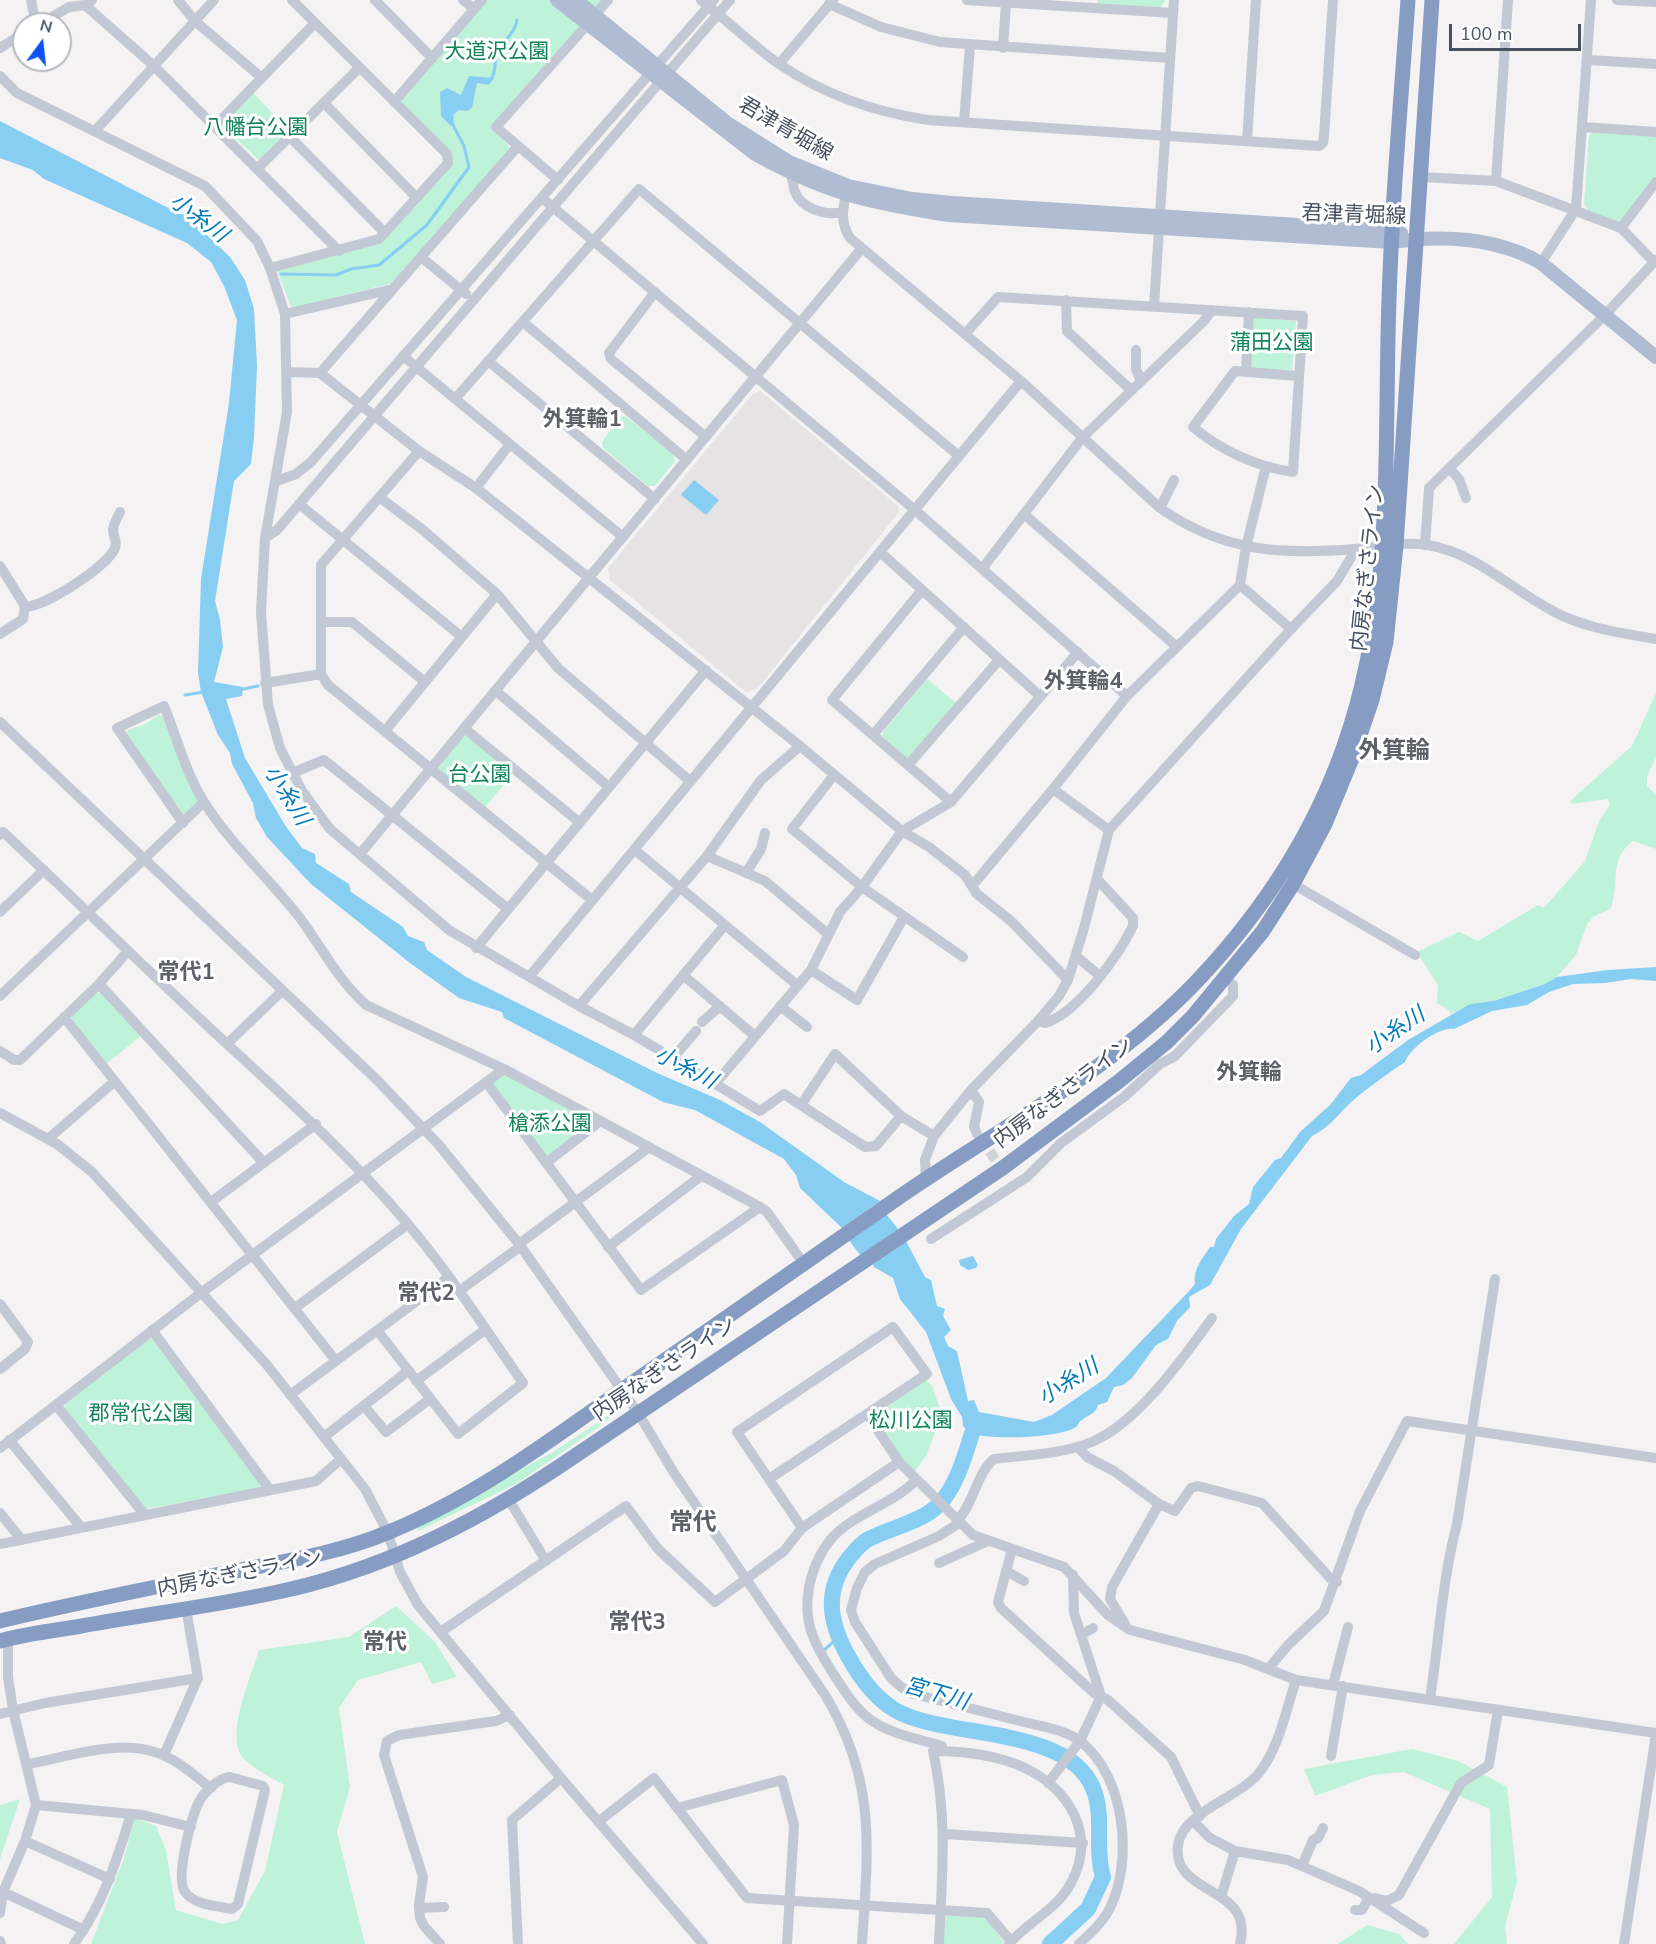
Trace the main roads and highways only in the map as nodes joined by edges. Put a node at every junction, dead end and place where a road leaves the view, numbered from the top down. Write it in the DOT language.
graph roads {
  1 [pos="557,0"];
  2 [pos="576,0"];
  3 [pos="1408,0"];
  4 [pos="1432,0"];
  5 [pos="591,20"];
  6 [pos="658,74"];
  7 [pos="847,191"];
  8 [pos="1392,236"];
  9 [pos="1417,238"];
  10 [pos="1656,357"];
  11 [pos="1389,546"];
  12 [pos="0,1621"];
  13 [pos="4,1640"];
  1 -- 5 [label="main road, 君津青堀線"];
  2 -- 5 [label="main road, 君津青堀線"];
  3 -- 8 [label="highway, 内房なぎさライン"];
  4 -- 9 [label="highway, 内房なぎさライン"];
  5 -- 6 [label="main road, 君津青堀線"];
  6 -- 7 [label="main road, 君津青堀線"];
  6 -- 7 [label="main road, 君津青堀線"];
  7 -- 8 [label="main road, 君津青堀線"];
  8 -- 9 [label="main road, 君津青堀線"];
  8 -- 11 [label="highway, 内房なぎさライン"];
  9 -- 10 [label="main road, 君津青堀線"];
  9 -- 11 [label="highway, 内房なぎさライン"];
  11 -- 12 [label="highway, 内房なぎさライン"];
  11 -- 13 [label="highway, 内房なぎさライン"];
}
